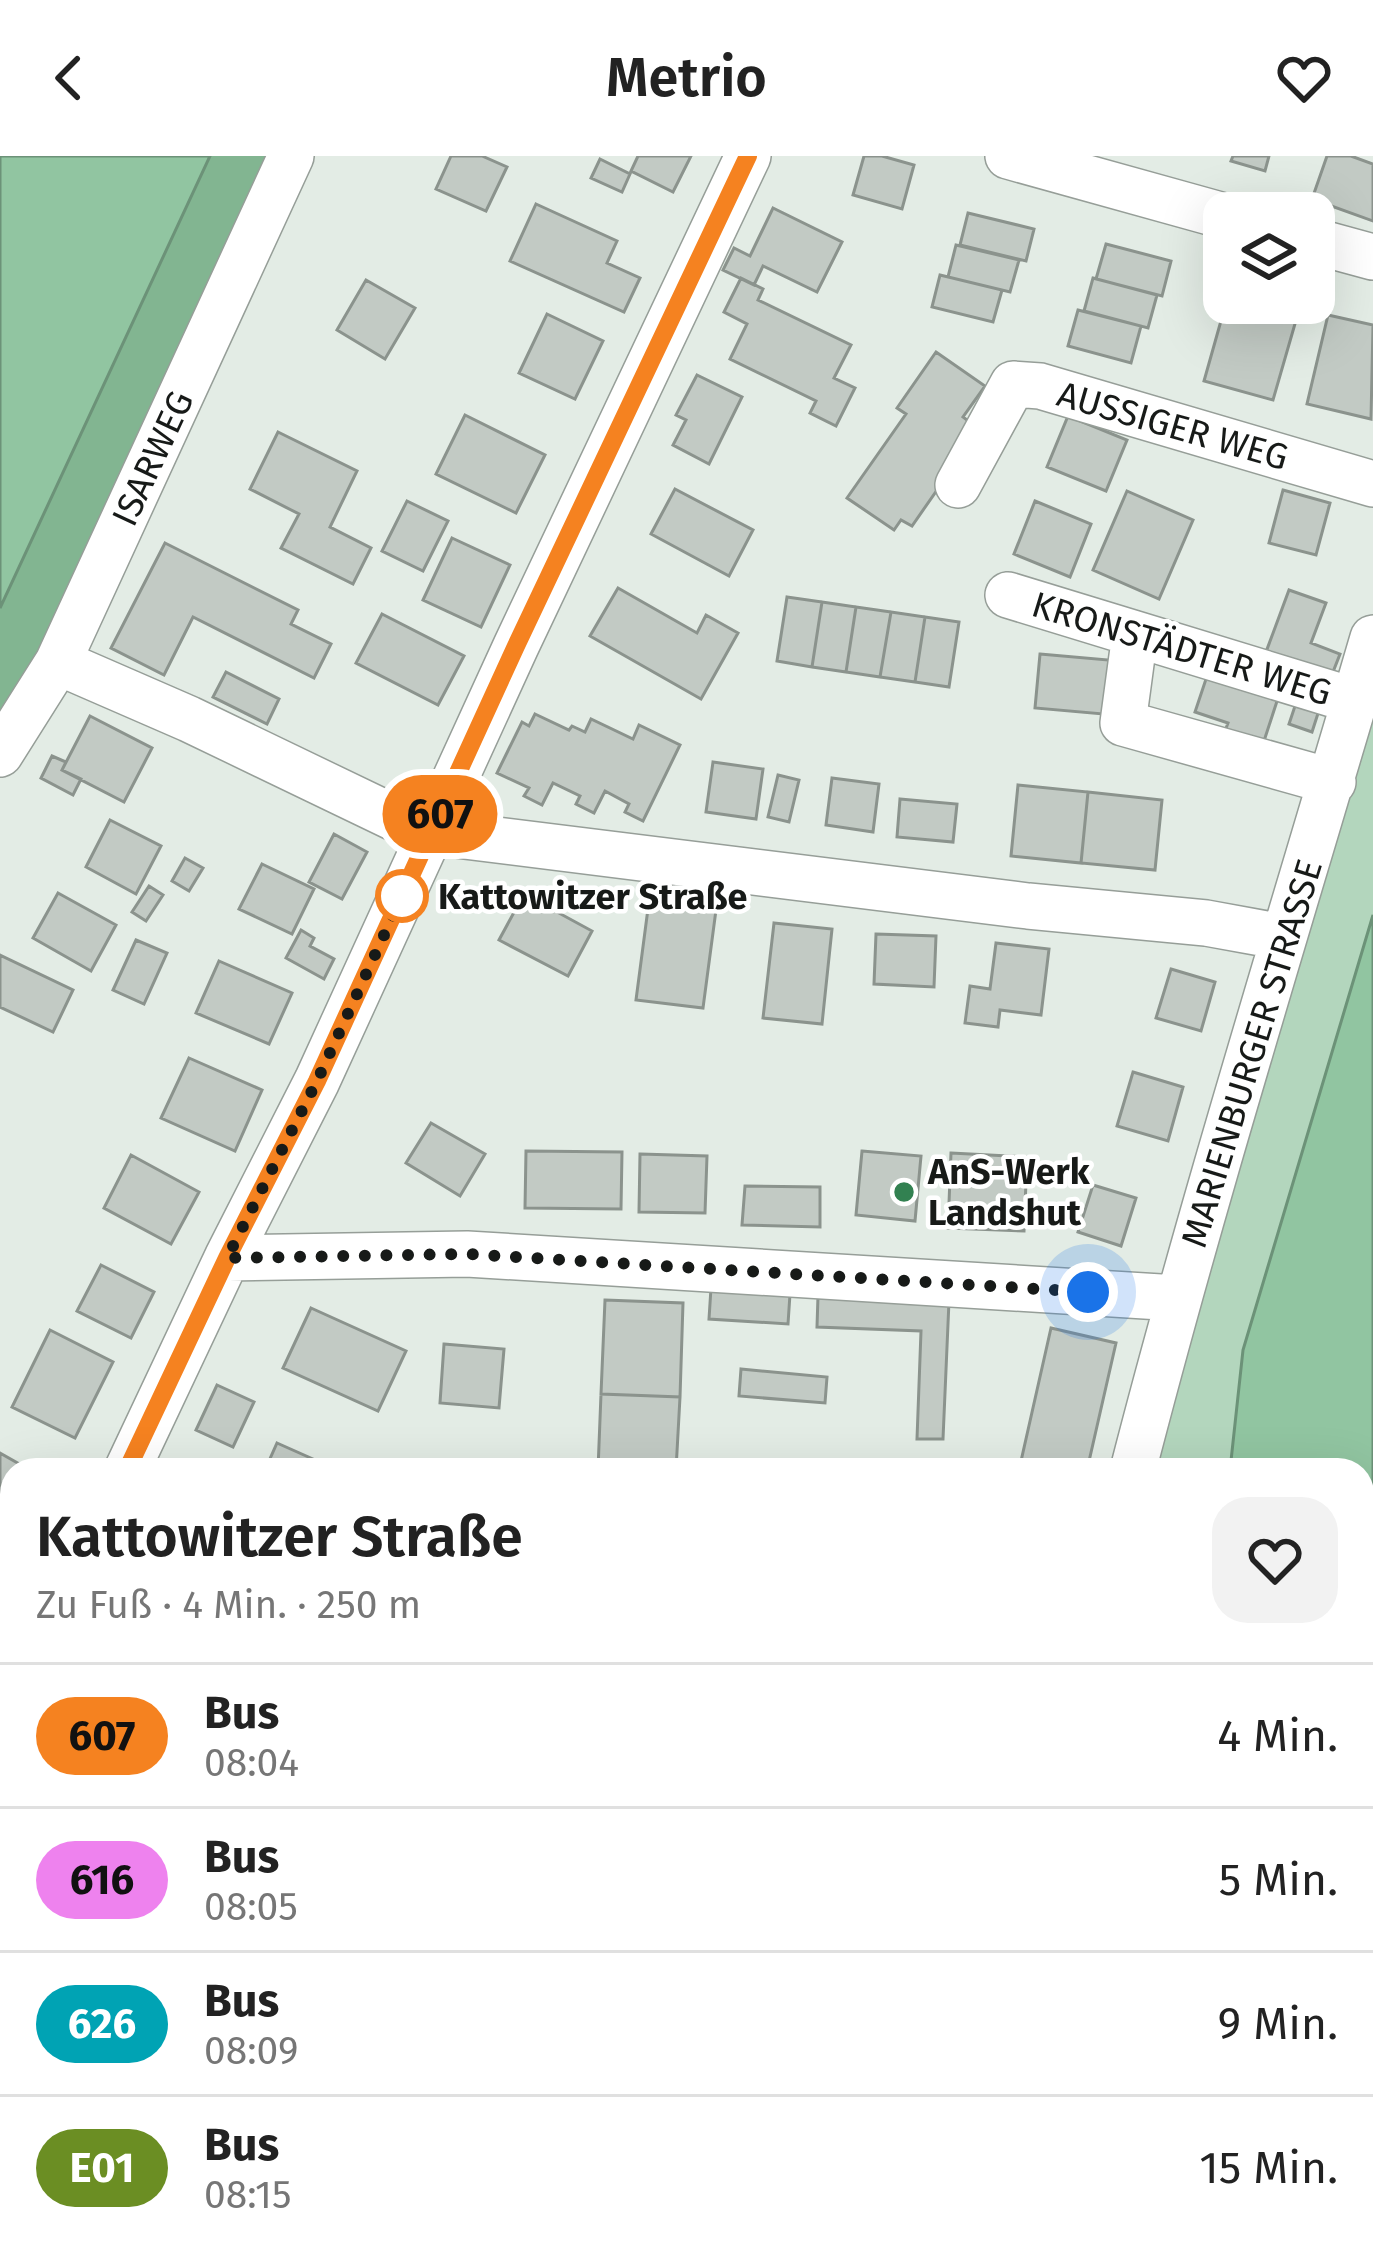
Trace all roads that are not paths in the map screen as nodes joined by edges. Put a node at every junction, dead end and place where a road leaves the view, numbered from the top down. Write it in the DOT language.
graph roads {
  1 [pos="291,156"];
  2 [pos="748,156"];
  3 [pos="1008,156"];
  4 [pos="1203,210"];
  5 [pos="1335,247"];
  6 [pos="1373,257"];
  7 [pos="1373,484"];
  8 [pos="958,485"];
  9 [pos="1009,595"];
  10 [pos="1135,634"];
  11 [pos="1373,638"];
  12 [pos="58,662"];
  13 [pos="1354,701"];
  14 [pos="0,754"];
  15 [pos="1334,782"];
  16 [pos="431,832"];
  17 [pos="1283,938"];
  18 [pos="232,1228"];
  19 [pos="1178,1298"];
  20 [pos="132,1458"];
  21 [pos="1136,1458"];
  1 -- 12 [label="street, ISARWEG"];
  2 -- 16 [label="street"];
  3 -- 4 [label="street"];
  5 -- 6 [label="street"];
  7 -- 8 [label="street, AUSSIGER WEG"];
  9 -- 10 [label="street, KRONSTÄDTER WEG"];
  10 -- 13 [label="street, KRONSTÄDTER WEG"];
  10 -- 15 [label="street"];
  11 -- 13 [label="street, MARIENBURGER STRASSE"];
  12 -- 14 [label="street, ISARWEG"];
  12 -- 16 [label="street"];
  13 -- 15 [label="street, MARIENBURGER STRASSE"];
  15 -- 17 [label="street, MARIENBURGER STRASSE"];
  16 -- 17 [label="street"];
  16 -- 18 [label="street"];
  17 -- 19 [label="street, MARIENBURGER STRASSE"];
  18 -- 19 [label="street"];
  18 -- 20 [label="street"];
  19 -- 21 [label="street, MARIENBURGER STRASSE"];
}
